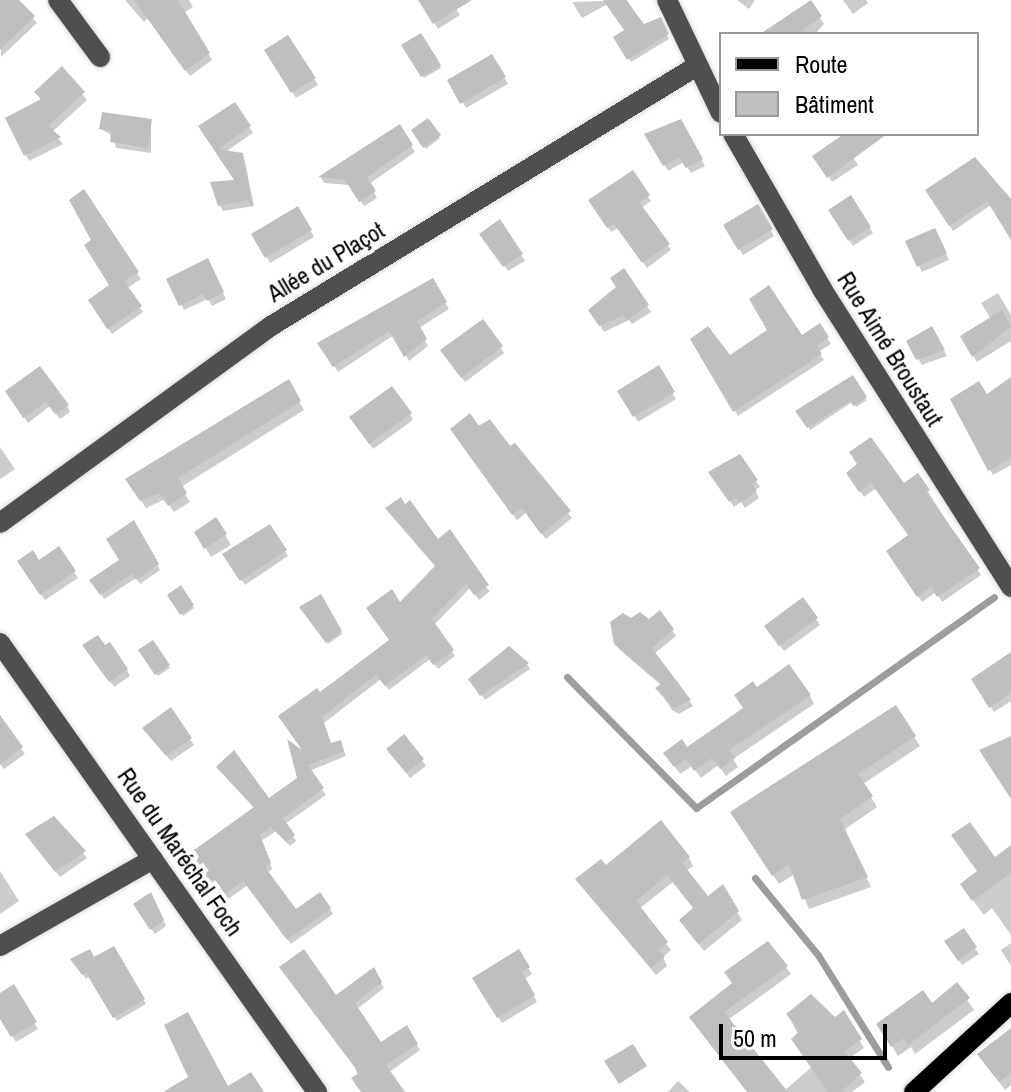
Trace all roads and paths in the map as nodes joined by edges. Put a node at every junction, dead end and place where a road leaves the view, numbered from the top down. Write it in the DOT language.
graph roads {
  1 [pos="58,0"];
  2 [pos="667,0"];
  3 [pos="100,57"];
  4 [pos="695,67"];
  5 [pos="719,109"];
  6 [pos="734,136"];
  7 [pos="0,523"];
  8 [pos="1011,587"];
  9 [pos="0,643"];
  10 [pos="153,859"];
  11 [pos="0,946"];
  12 [pos="1011,1003"];
  13 [pos="317,1092"];
  14 [pos="914,1092"];
  1 -- 3 [label="street"];
  2 -- 4 [label="street"];
  4 -- 5 [label="street"];
  4 -- 7 [label="street, Allée du Plaçot"];
  6 -- 8 [label="street, Rue Aimé Broustaut"];
  9 -- 10 [label="street, Rue du Maréchal Foch"];
  10 -- 11 [label="street"];
  10 -- 13 [label="street, Rue du Maréchal Foch"];
  12 -- 14 [label="main road"];
}
